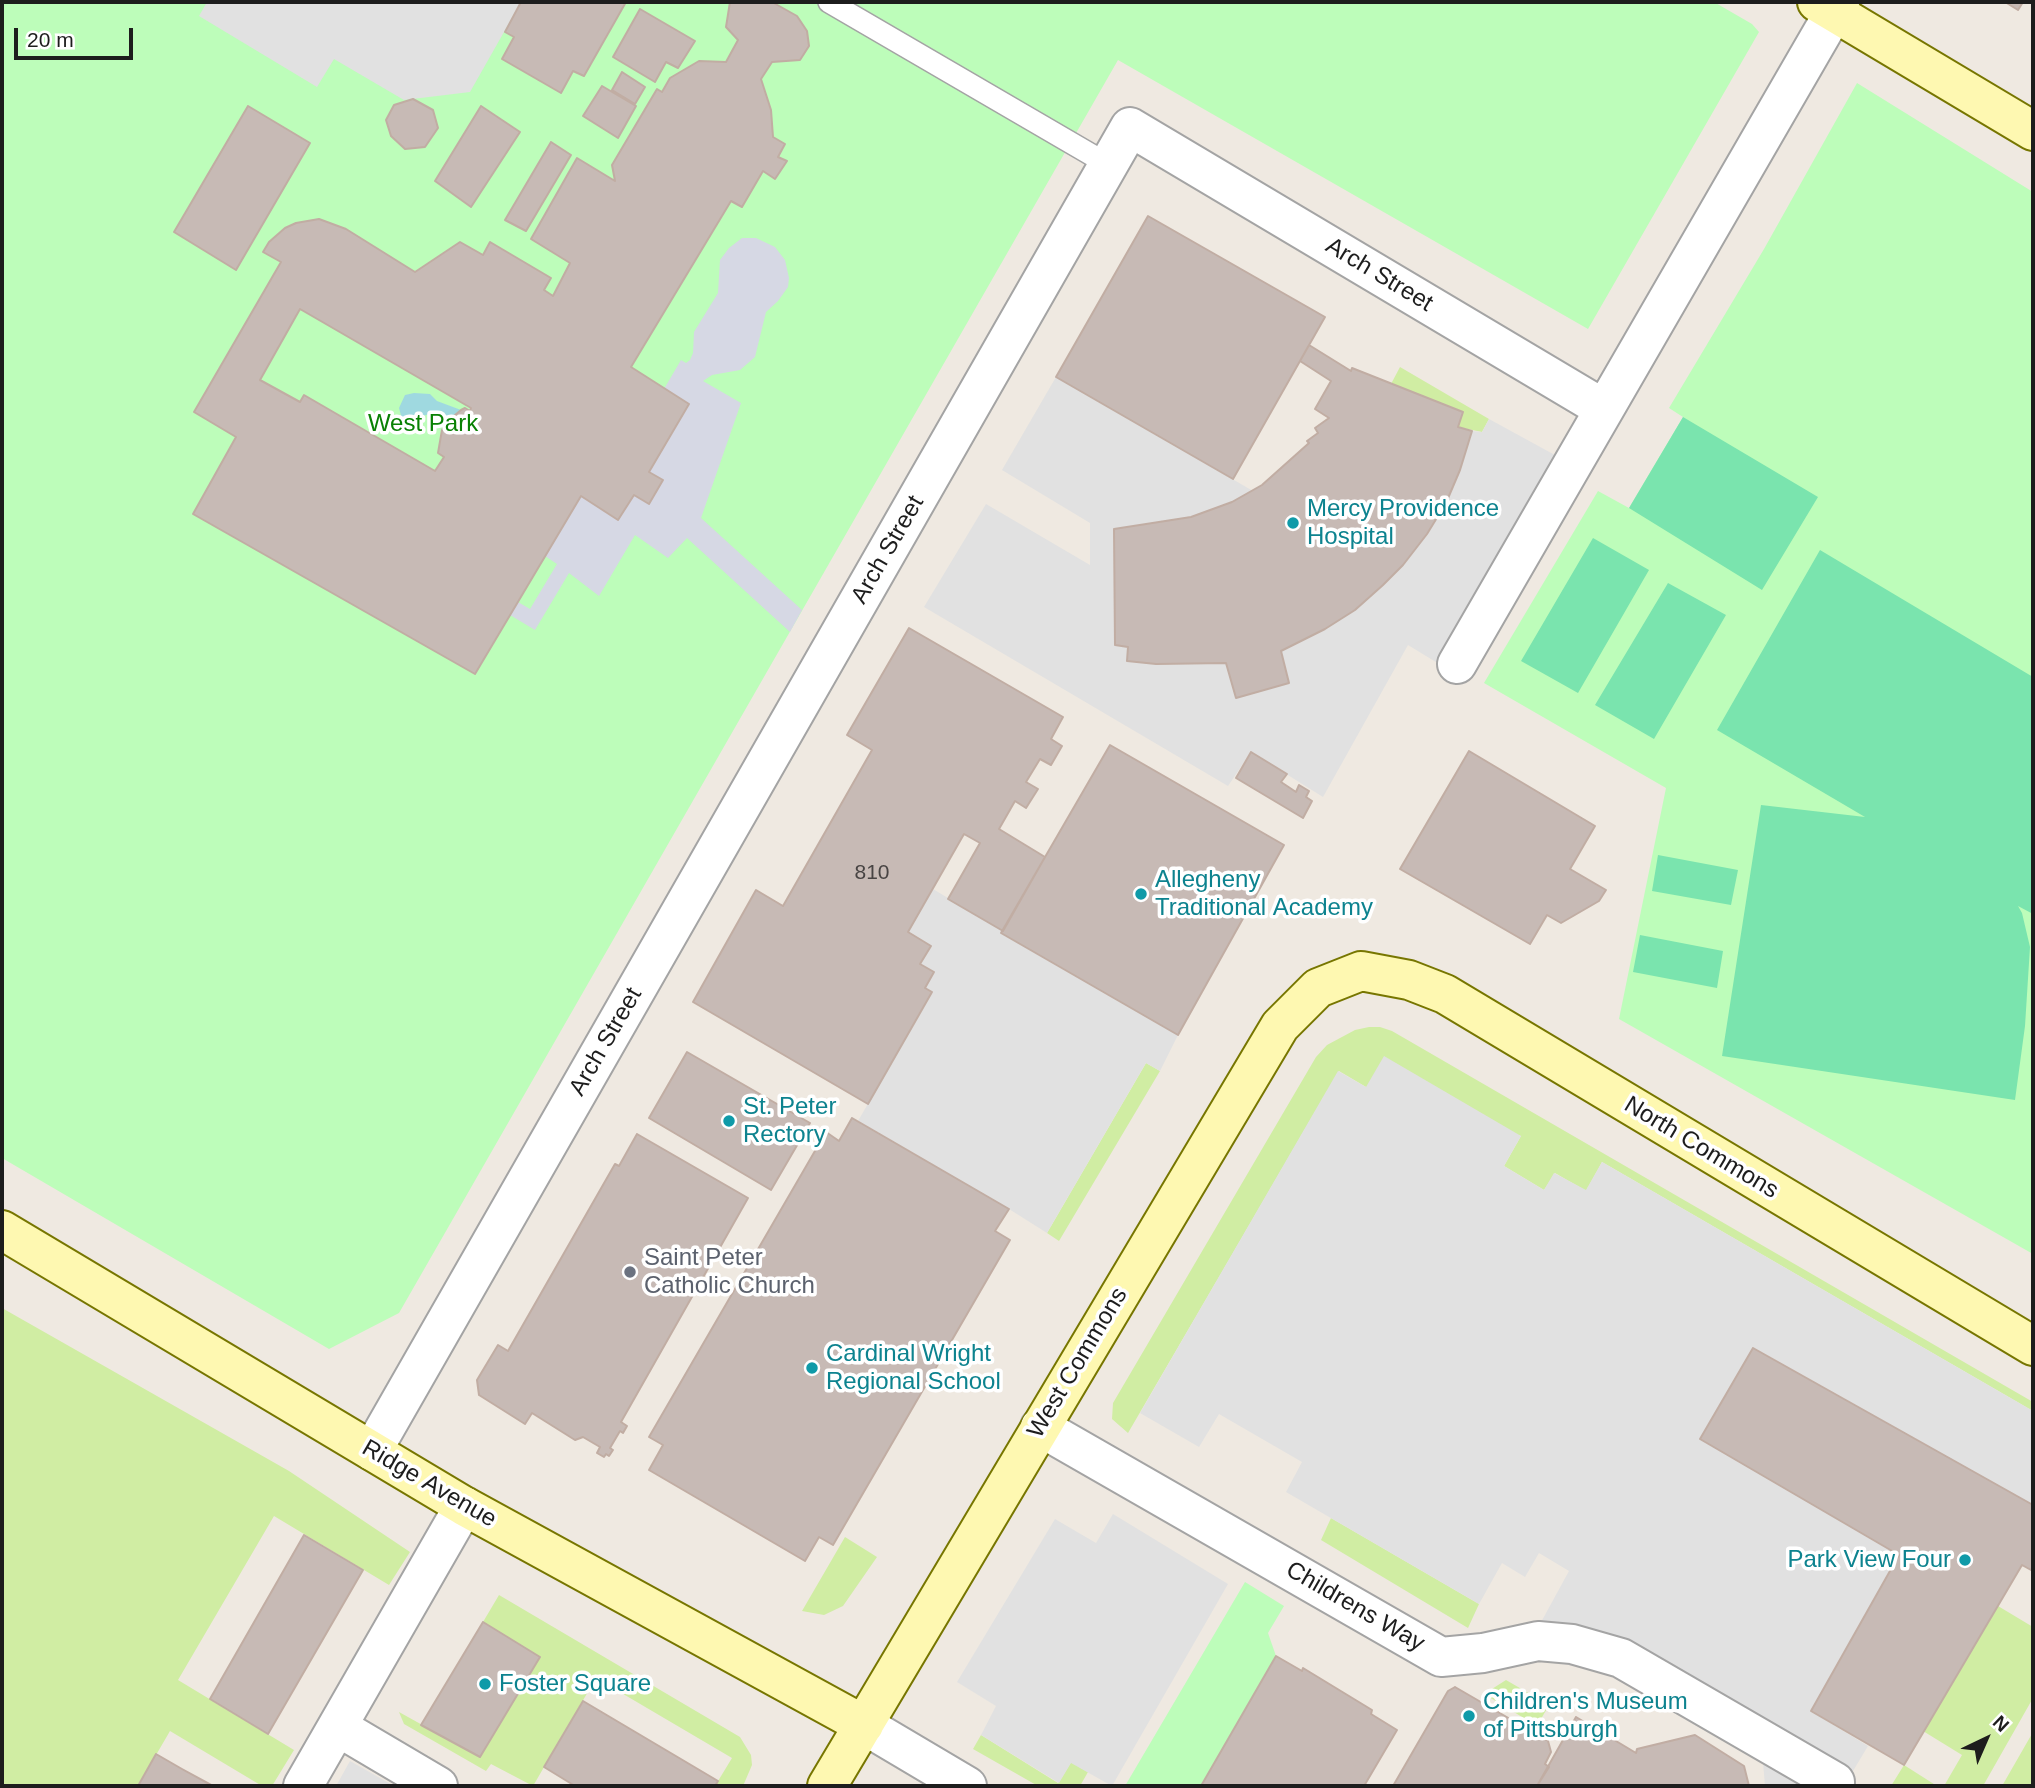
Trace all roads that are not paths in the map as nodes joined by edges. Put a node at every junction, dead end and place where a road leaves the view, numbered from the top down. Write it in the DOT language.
graph roads {
  1 [pos="829,2"];
  2 [pos="1831,5"];
  3 [pos="2033,131"];
  4 [pos="1109,165"];
  5 [pos="1604,409"];
  6 [pos="1457,664"];
  7 [pos="1361,971"];
  8 [pos="2,1230"];
  9 [pos="2033,1346"];
  10 [pos="1040,1427"];
  11 [pos="372,1451"];
  12 [pos="464,1506"];
  13 [pos="864,1725"];
  14 [pos="338,1727"];
  15 [pos="1835,1782"];
  16 [pos="303,1786"];
  17 [pos="438,1786"];
  18 [pos="827,1786"];
  19 [pos="967,1786"];
  1 -- 4 [label="lane"];
  2 -- 3 [label="main road"];
  2 -- 5 [label="street"];
  4 -- 5 [label="street, Arch Street"];
  4 -- 11 [label="street, Arch Street"];
  5 -- 6 [label="street"];
  7 -- 9 [label="main road, North Commons"];
  7 -- 10 [label="main road, West Commons"];
  8 -- 11 [label="main road, Ridge Avenue"];
  10 -- 13 [label="main road, West Commons"];
  10 -- 15 [label="street, Childrens Way"];
  11 -- 12 [label="main road, Ridge Avenue"];
  12 -- 13 [label="main road, Ridge Avenue"];
  12 -- 14 [label="street"];
  13 -- 18 [label="main road, West Commons"];
  13 -- 19 [label="street"];
  14 -- 16 [label="street"];
  14 -- 17 [label="street"];
}
